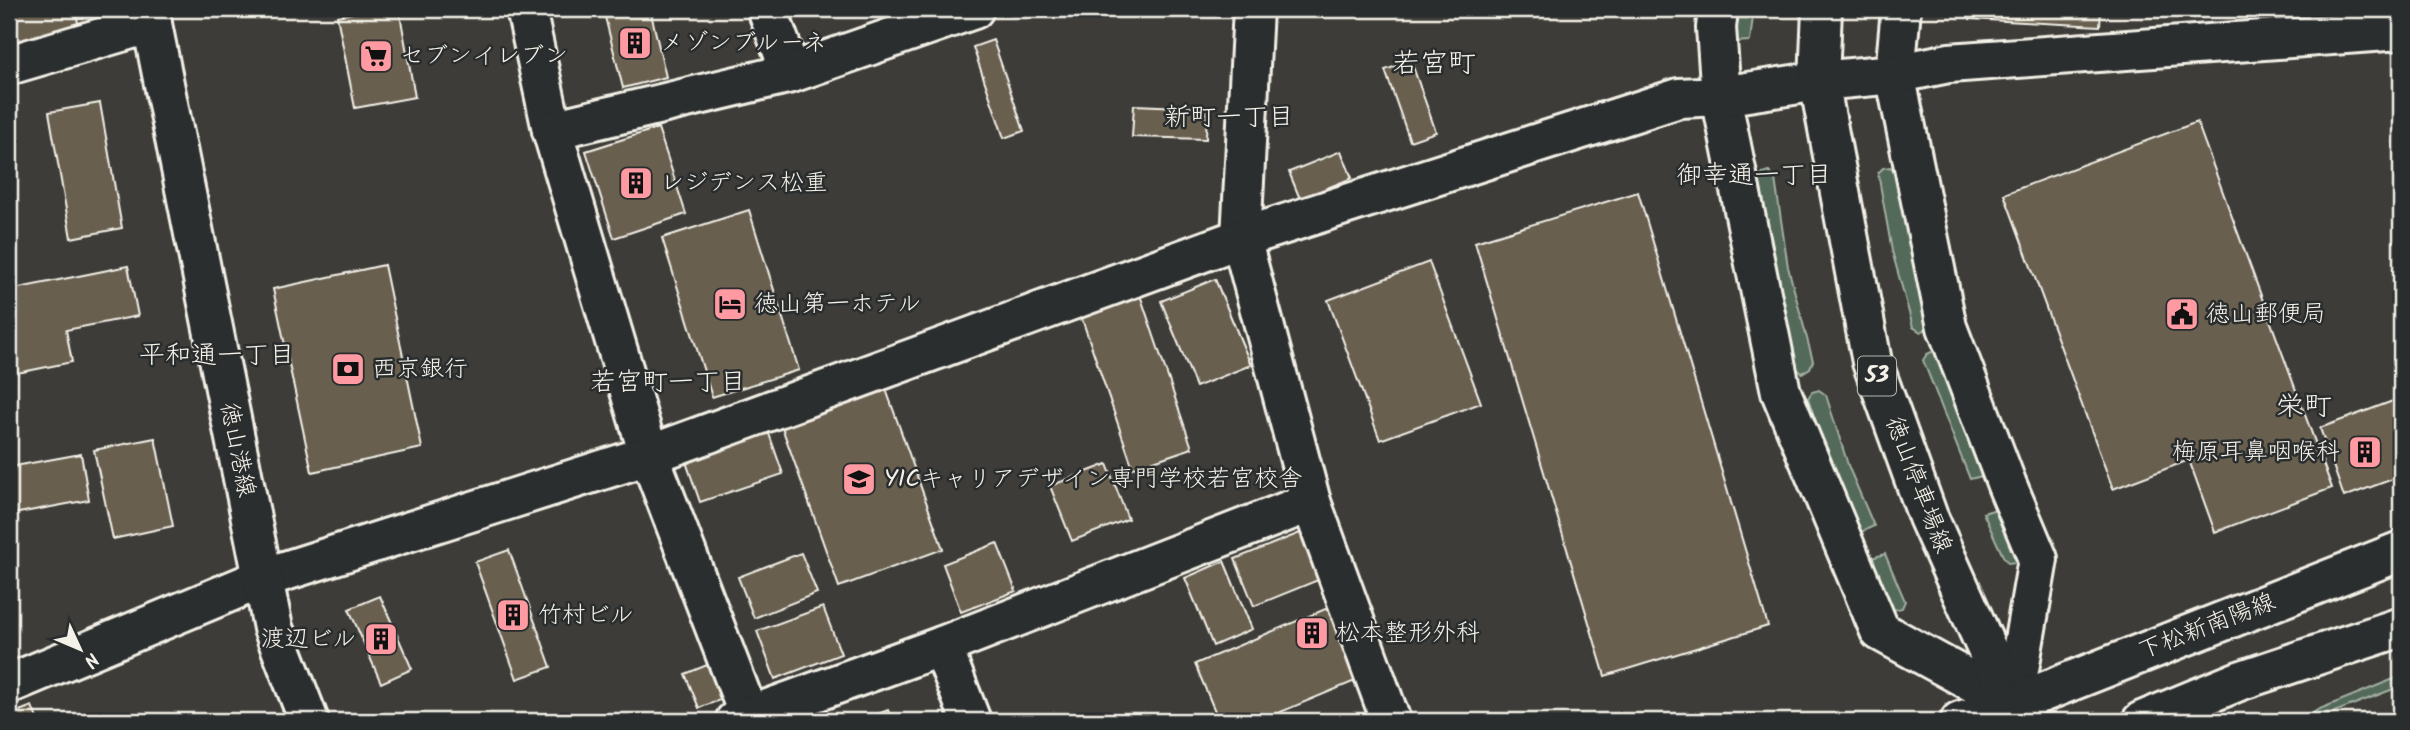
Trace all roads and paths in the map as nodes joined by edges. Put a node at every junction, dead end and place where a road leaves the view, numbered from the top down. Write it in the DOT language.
graph roads {
  1 [pos="526,9"];
  2 [pos="767,9"];
  3 [pos="974,9"];
  4 [pos="1253,9"];
  5 [pos="1718,9"];
  6 [pos="1822,9"];
  7 [pos="1901,9"];
  8 [pos="150,16"];
  9 [pos="2401,30"];
  10 [pos="9,65"];
  11 [pos="791,73"];
  12 [pos="1895,74"];
  13 [pos="1819,81"];
  14 [pos="1721,96"];
  15 [pos="552,130"];
  16 [pos="1241,237"];
  17 [pos="649,455"];
  18 [pos="1311,502"];
  19 [pos="2401,551"];
  20 [pos="262,578"];
  21 [pos="2401,627"];
  22 [pos="942,646"];
  23 [pos="9,684"];
  24 [pos="2016,712"];
  25 [pos="745,720"];
  26 [pos="309,721"];
  27 [pos="971,721"];
  28 [pos="1391,721"];
  29 [pos="1960,721"];
  30 [pos="2142,721"];
  1 -- 15 [label="street"];
  2 -- 11 [label="street"];
  3 -- 11 [label="street"];
  4 -- 16 [label="street"];
  5 -- 14 [label="street"];
  6 -- 13 [label="street, 徳山停車場線 / 53"];
  7 -- 12 [label="street"];
  8 -- 10 [label="street"];
  8 -- 20 [label="street, 徳山港線"];
  9 -- 12 [label="street"];
  11 -- 15 [label="street"];
  12 -- 13 [label="street"];
  12 -- 24 [label="street"];
  13 -- 14 [label="street"];
  13 -- 24 [label="street, 徳山停車場線 / 53"];
  14 -- 16 [label="street"];
  14 -- 24 [label="street"];
  15 -- 17 [label="street"];
  16 -- 17 [label="street"];
  16 -- 18 [label="street"];
  17 -- 20 [label="street"];
  17 -- 25 [label="street"];
  18 -- 22 [label="street"];
  18 -- 28 [label="street"];
  19 -- 24 [label="street, 下松新南陽線"];
  20 -- 23 [label="street"];
  20 -- 26 [label="street, 徳山港線"];
  21 -- 30 [label="street"];
  22 -- 25 [label="street"];
  22 -- 27 [label="street"];
  24 -- 29 [label="street"];
}
